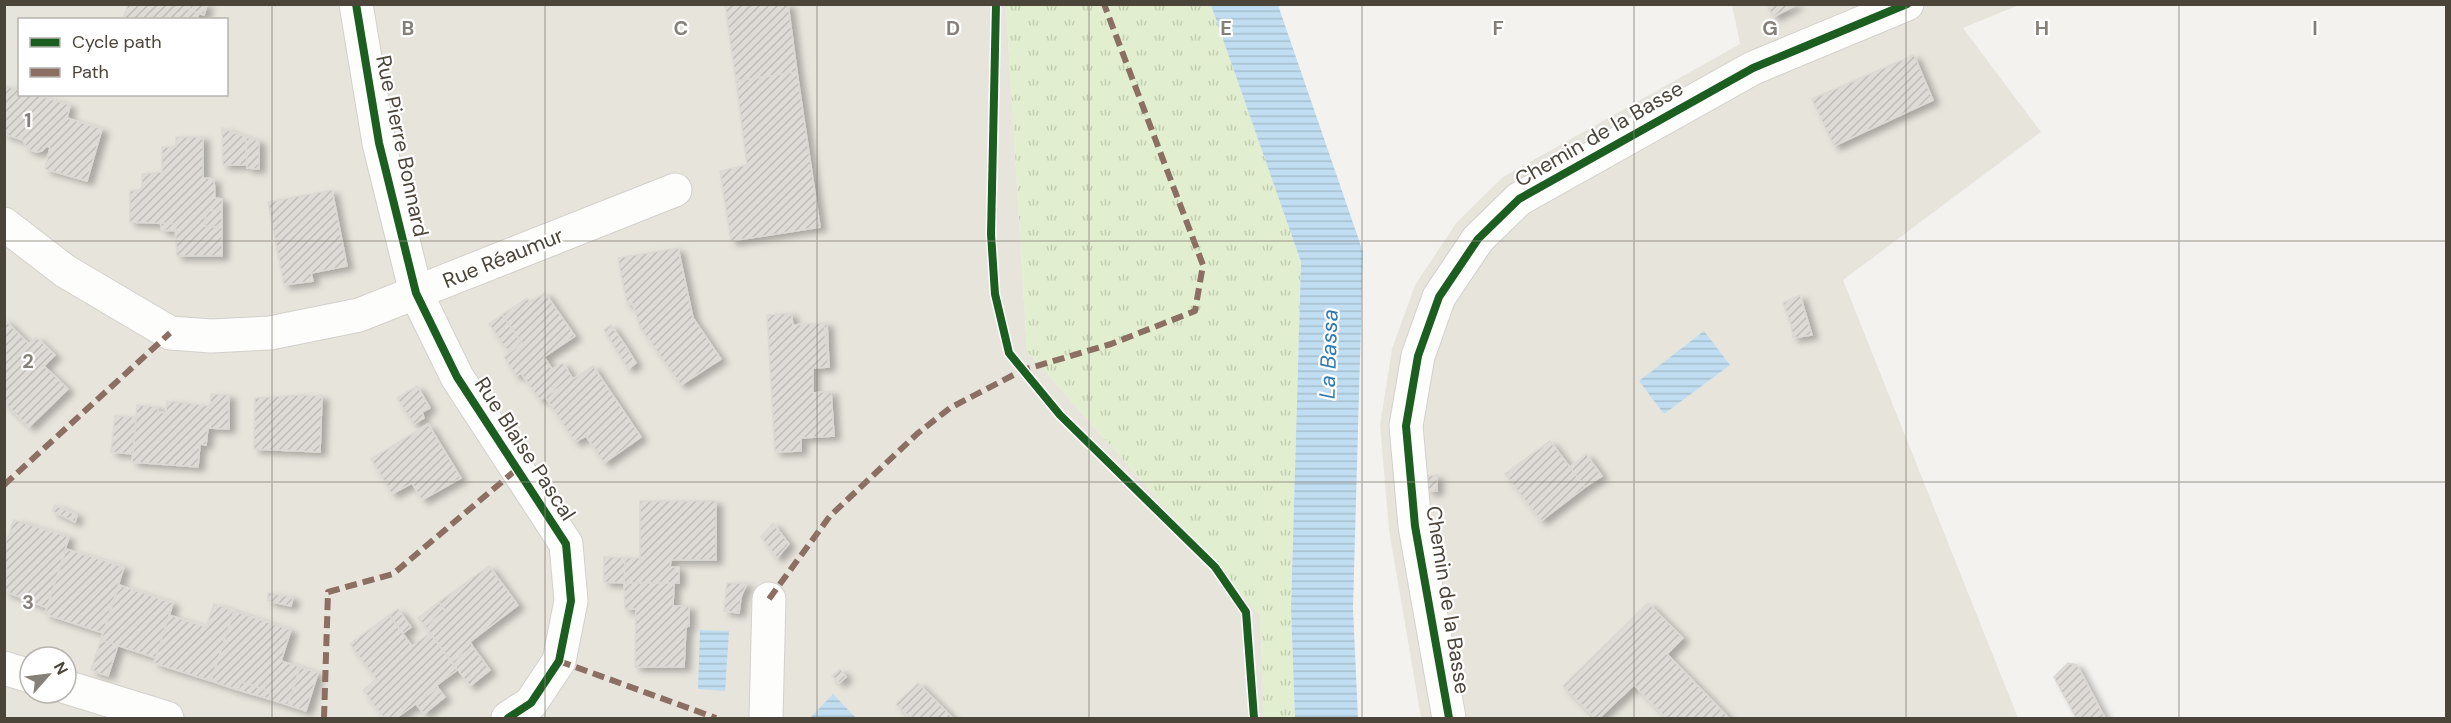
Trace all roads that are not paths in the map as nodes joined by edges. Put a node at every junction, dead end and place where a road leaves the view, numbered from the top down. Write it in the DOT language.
graph roads {
  1 [pos="356,4"];
  2 [pos="1907,4"];
  3 [pos="675,190"];
  4 [pos="4,224"];
  5 [pos="416,293"];
  6 [pos="769,599"];
  7 [pos="78,691"];
  8 [pos="166,718"];
  9 [pos="507,718"];
  10 [pos="766,718"];
  11 [pos="1449,718"];
  1 -- 5 [label="street, Rue Pierre Bonnard"];
  2 -- 11 [label="street, Chemin de la Basse"];
  3 -- 5 [label="street, Rue Réaumur"];
  4 -- 5 [label="street, Rue Réaumur"];
  5 -- 9 [label="street, Rue Blaise Pascal"];
  6 -- 10 [label="street"];
  7 -- 8 [label="street"];
}
